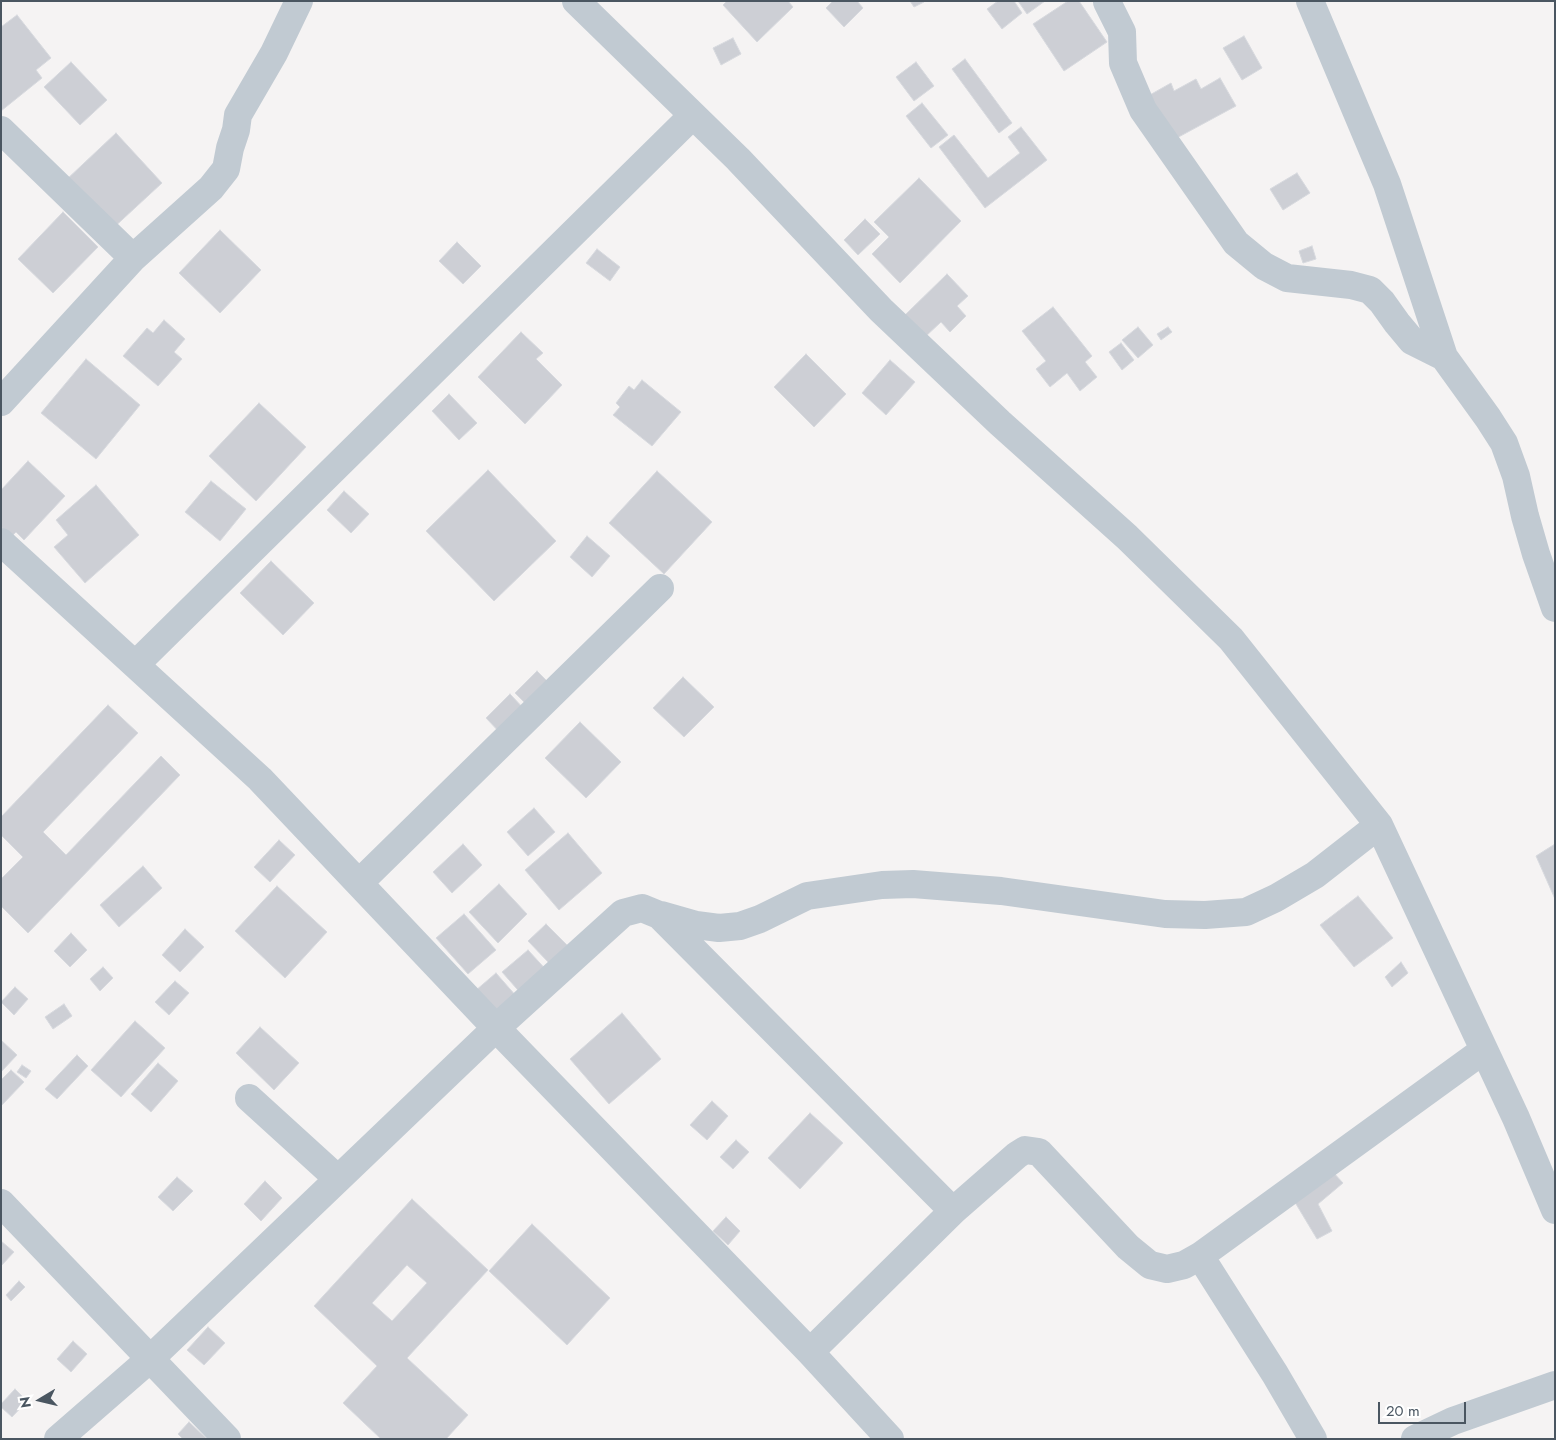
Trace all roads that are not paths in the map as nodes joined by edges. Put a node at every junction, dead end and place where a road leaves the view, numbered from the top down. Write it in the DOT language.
graph roads {
  1 [pos="299,1"];
  2 [pos="576,1"];
  3 [pos="1310,1"];
  4 [pos="1107,2"];
  5 [pos="692,116"];
  6 [pos="1,130"];
  7 [pos="133,258"];
  8 [pos="1444,357"];
  9 [pos="1,402"];
  10 [pos="1,542"];
  11 [pos="660,588"];
  12 [pos="1555,608"];
  13 [pos="136,664"];
  14 [pos="1379,825"];
  15 [pos="359,882"];
  16 [pos="659,915"];
  17 [pos="496,1028"];
  18 [pos="1484,1050"];
  19 [pos="249,1098"];
  20 [pos="338,1179"];
  21 [pos="1,1203"];
  22 [pos="1555,1210"];
  23 [pos="953,1211"];
  24 [pos="1200,1256"];
  25 [pos="810,1352"];
  26 [pos="150,1359"];
  27 [pos="1555,1386"];
  28 [pos="58,1439"];
  29 [pos="227,1439"];
  30 [pos="890,1439"];
  31 [pos="1313,1439"];
  32 [pos="1415,1439"];
  1 -- 7 [label="street"];
  2 -- 5 [label="street"];
  3 -- 8 [label="street"];
  4 -- 8 [label="street"];
  5 -- 13 [label="street"];
  5 -- 14 [label="street"];
  6 -- 7 [label="street"];
  7 -- 9 [label="street"];
  8 -- 12 [label="street"];
  10 -- 13 [label="street"];
  11 -- 15 [label="street"];
  13 -- 15 [label="street"];
  14 -- 16 [label="street"];
  14 -- 18 [label="street"];
  15 -- 17 [label="street"];
  16 -- 17 [label="street"];
  16 -- 23 [label="street"];
  17 -- 20 [label="street"];
  17 -- 25 [label="street"];
  18 -- 22 [label="street"];
  18 -- 24 [label="street"];
  19 -- 20 [label="street"];
  20 -- 26 [label="street"];
  21 -- 26 [label="street"];
  23 -- 24 [label="street"];
  23 -- 25 [label="street"];
  24 -- 31 [label="street"];
  25 -- 30 [label="street"];
  26 -- 28 [label="street"];
  26 -- 29 [label="street"];
  27 -- 32 [label="street"];
}
